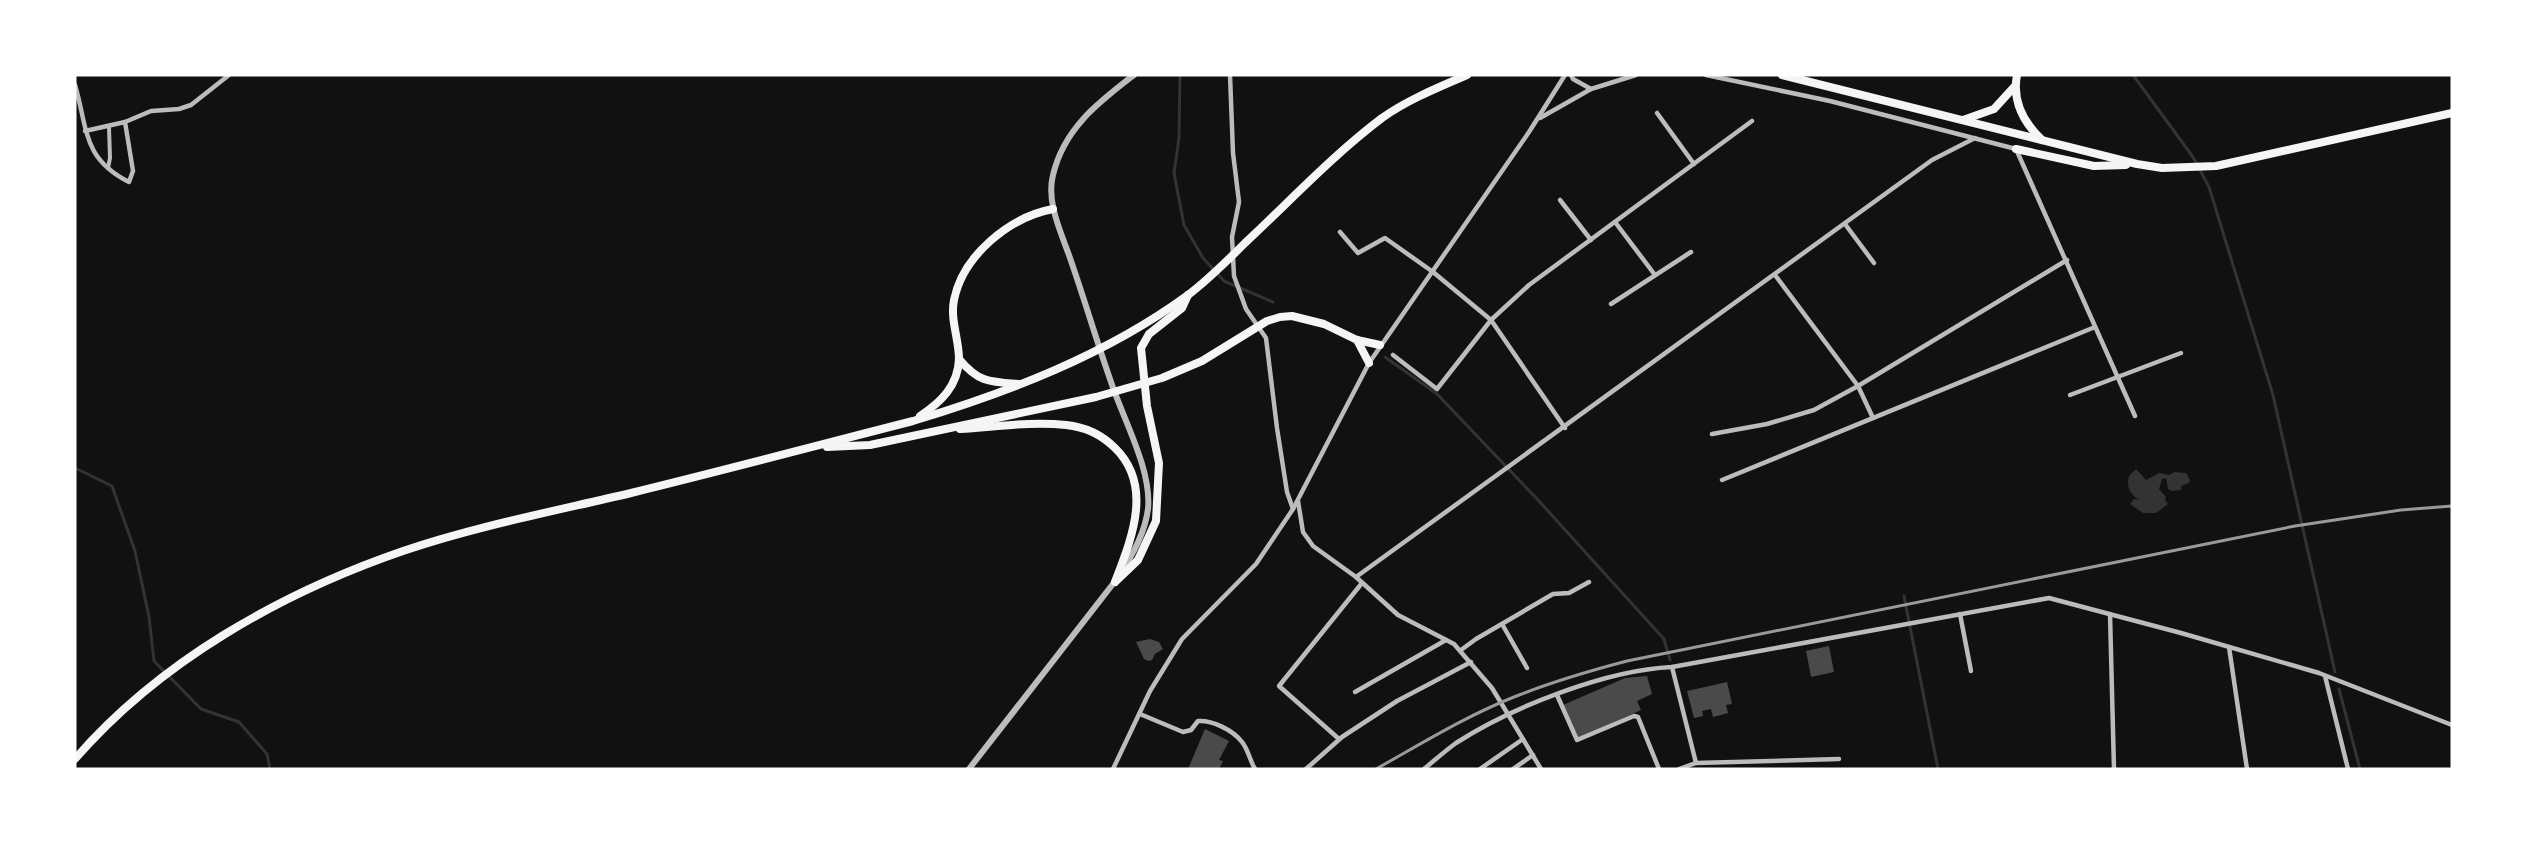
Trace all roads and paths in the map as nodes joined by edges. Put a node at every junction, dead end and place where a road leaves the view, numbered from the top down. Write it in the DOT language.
graph roads {
  1 [pos="229,75"];
  2 [pos="1134,75"];
  3 [pos="1230,75"];
  4 [pos="1467,75"];
  5 [pos="1565,75"];
  6 [pos="1571,75"];
  7 [pos="1636,75"];
  8 [pos="1706,75"];
  9 [pos="1782,75"];
  10 [pos="2017,75"];
  11 [pos="1626,76"];
  12 [pos="75,85"];
  13 [pos="2015,86"];
  14 [pos="1591,89"];
  15 [pos="1658,113"];
  16 [pos="2452,113"];
  17 [pos="1538,120"];
  18 [pos="1963,120"];
  19 [pos="1752,121"];
  20 [pos="125,122"];
  21 [pos="109,127"];
  22 [pos="85,131"];
  23 [pos="1975,138"];
  24 [pos="2043,141"];
  25 [pos="2016,149"];
  26 [pos="1694,164"];
  27 [pos="2137,164"];
  28 [pos="108,169"];
  29 [pos="1560,200"];
  30 [pos="1053,209"];
  31 [pos="1615,222"];
  32 [pos="1845,224"];
  33 [pos="1340,232"];
  34 [pos="1591,240"];
  35 [pos="1691,252"];
  36 [pos="2067,260"];
  37 [pos="1874,263"];
  38 [pos="1433,272"];
  39 [pos="1655,275"];
  40 [pos="1775,275"];
  41 [pos="1188,295"];
  42 [pos="1611,304"];
  43 [pos="1491,321"];
  44 [pos="2095,327"];
  45 [pos="1357,340"];
  46 [pos="1380,345"];
  47 [pos="2181,353"];
  48 [pos="1393,355"];
  49 [pos="959,358"];
  50 [pos="1369,363"];
  51 [pos="2117,375"];
  52 [pos="1022,384"];
  53 [pos="1858,386"];
  54 [pos="2070,395"];
  55 [pos="2135,416"];
  56 [pos="1873,418"];
  57 [pos="913,421"];
  58 [pos="1565,428"];
  59 [pos="941,429"];
  60 [pos="1712,434"];
  61 [pos="810,448"];
  62 [pos="1722,480"];
  63 [pos="1298,501"];
  64 [pos="1293,509"];
  65 [pos="1356,577"];
  66 [pos="1115,582"];
  67 [pos="1589,582"];
  68 [pos="1362,583"];
  69 [pos="1960,614"];
  70 [pos="2110,614"];
  71 [pos="1502,624"];
  72 [pos="1446,640"];
  73 [pos="2229,647"];
  74 [pos="1461,650"];
  75 [pos="1471,662"];
  76 [pos="1672,667"];
  77 [pos="1527,668"];
  78 [pos="1971,671"];
  79 [pos="2325,676"];
  80 [pos="1355,692"];
  81 [pos="1557,695"];
  82 [pos="1140,714"];
  83 [pos="1508,716"];
  84 [pos="2452,725"];
  85 [pos="1523,739"];
  86 [pos="1339,740"];
  87 [pos="1533,755"];
  88 [pos="75,759"];
  89 [pos="1839,759"];
  90 [pos="1696,763"];
  91 [pos="969,769"];
  92 [pos="1113,769"];
  93 [pos="1255,769"];
  94 [pos="1306,769"];
  95 [pos="1424,769"];
  96 [pos="1480,769"];
  97 [pos="1513,769"];
  98 [pos="1541,769"];
  99 [pos="1659,769"];
  100 [pos="1679,769"];
  101 [pos="2114,769"];
  102 [pos="2247,769"];
  103 [pos="2348,769"];
  1 -- 20 [label="street"];
  2 -- 30 [label="street"];
  3 -- 64 [label="street"];
  4 -- 41 [label="main road"];
  5 -- 17 [label="street"];
  6 -- 14 [label="street"];
  7 -- 11 [label="street"];
  8 -- 23 [label="street"];
  9 -- 18 [label="main road"];
  10 -- 13 [label="main road"];
  11 -- 14 [label="street"];
  12 -- 22 [label="street"];
  13 -- 18 [label="main road"];
  13 -- 24 [label="main road"];
  14 -- 17 [label="street"];
  15 -- 26 [label="street"];
  16 -- 27 [label="main road"];
  17 -- 38 [label="street"];
  18 -- 24 [label="main road"];
  19 -- 26 [label="street"];
  20 -- 21 [label="street"];
  20 -- 28 [label="street"];
  21 -- 22 [label="street"];
  21 -- 28 [label="street"];
  22 -- 28 [label="street"];
  23 -- 25 [label="street"];
  23 -- 32 [label="street"];
  24 -- 27 [label="main road"];
  25 -- 27 [label="main road"];
  25 -- 36 [label="street"];
  26 -- 31 [label="street"];
  29 -- 34 [label="street"];
  30 -- 49 [label="main road"];
  30 -- 66 [label="street"];
  31 -- 34 [label="street"];
  31 -- 39 [label="street"];
  32 -- 37 [label="street"];
  32 -- 40 [label="street"];
  33 -- 38 [label="street"];
  34 -- 43 [label="street"];
  35 -- 39 [label="street"];
  36 -- 44 [label="street"];
  36 -- 53 [label="street"];
  38 -- 43 [label="street"];
  38 -- 46 [label="street"];
  39 -- 42 [label="street"];
  40 -- 53 [label="street"];
  40 -- 58 [label="street"];
  41 -- 52 [label="main road"];
  41 -- 66 [label="main road"];
  43 -- 48 [label="street"];
  43 -- 58 [label="street"];
  44 -- 51 [label="street"];
  44 -- 56 [label="street"];
  45 -- 46 [label="main road"];
  45 -- 50 [label="main road"];
  45 -- 59 [label="main road"];
  46 -- 50 [label="street"];
  47 -- 51 [label="street"];
  49 -- 52 [label="main road"];
  49 -- 57 [label="main road"];
  50 -- 63 [label="street"];
  51 -- 54 [label="street"];
  51 -- 55 [label="street"];
  52 -- 57 [label="main road"];
  53 -- 56 [label="street"];
  53 -- 60 [label="street"];
  56 -- 62 [label="street"];
  57 -- 61 [label="main road"];
  58 -- 65 [label="street"];
  59 -- 61 [label="main road"];
  59 -- 66 [label="main road"];
  61 -- 88 [label="main road"];
  63 -- 64 [label="street"];
  63 -- 65 [label="street"];
  64 -- 82 [label="street"];
  65 -- 68 [label="street"];
  66 -- 91 [label="street"];
  67 -- 71 [label="street"];
  68 -- 72 [label="street"];
  68 -- 86 [label="street"];
  69 -- 70 [label="street"];
  69 -- 76 [label="street"];
  69 -- 78 [label="street"];
  70 -- 73 [label="street"];
  70 -- 101 [label="street"];
  71 -- 74 [label="street"];
  71 -- 77 [label="street"];
  72 -- 74 [label="street"];
  72 -- 80 [label="street"];
  73 -- 79 [label="street"];
  73 -- 102 [label="street"];
  74 -- 75 [label="street"];
  75 -- 83 [label="street"];
  75 -- 86 [label="street"];
  76 -- 81 [label="street"];
  76 -- 90 [label="street"];
  79 -- 84 [label="street"];
  79 -- 103 [label="street"];
  81 -- 83 [label="street"];
  81 -- 99 [label="street"];
  82 -- 92 [label="street"];
  82 -- 93 [label="street"];
  83 -- 85 [label="street"];
  83 -- 95 [label="street"];
  85 -- 87 [label="street"];
  85 -- 96 [label="street"];
  86 -- 94 [label="street"];
  87 -- 97 [label="street"];
  87 -- 98 [label="street"];
  89 -- 90 [label="street"];
  90 -- 100 [label="street"];
}
